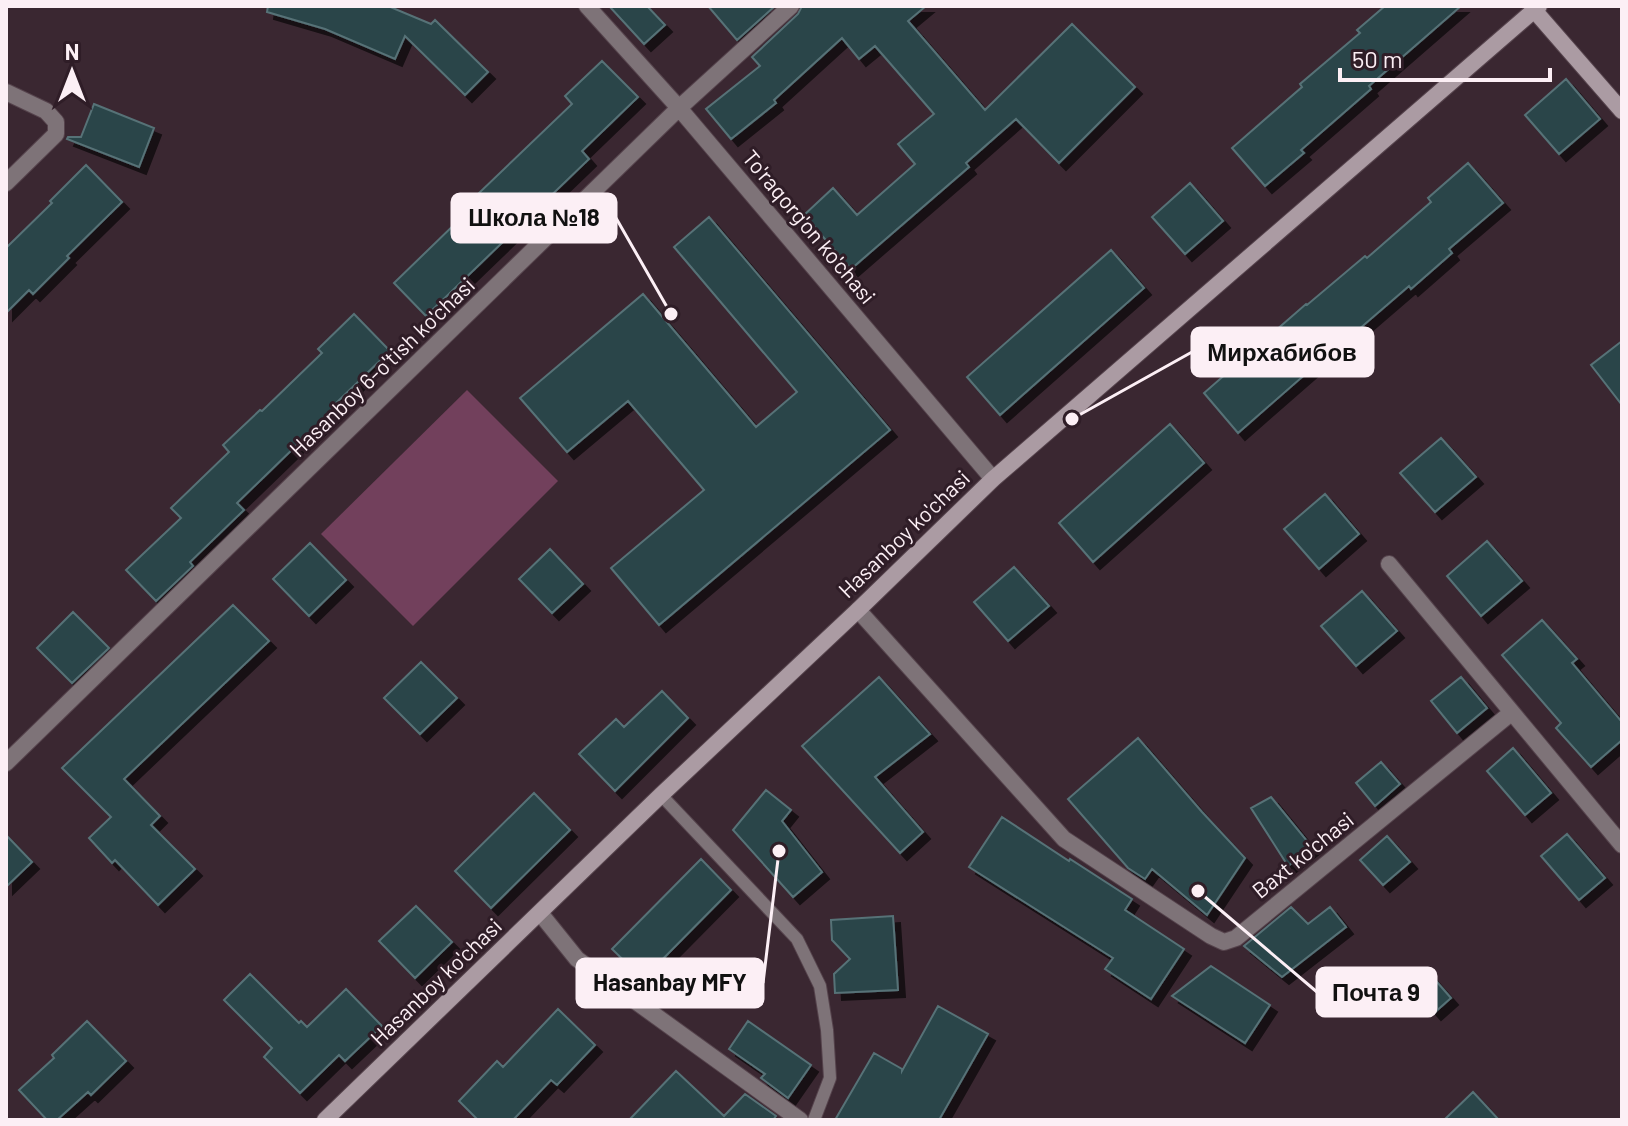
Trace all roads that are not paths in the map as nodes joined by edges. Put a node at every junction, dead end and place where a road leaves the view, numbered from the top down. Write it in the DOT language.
graph roads {
  1 [pos="587,6"];
  2 [pos="791,6"];
  3 [pos="1536,8"];
  4 [pos="6,92"];
  5 [pos="679,108"];
  6 [pos="1622,111"];
  7 [pos="6,183"];
  8 [pos="993,479"];
  9 [pos="1389,564"];
  10 [pos="858,610"];
  11 [pos="1511,713"];
  12 [pos="6,763"];
  13 [pos="661,795"];
  14 [pos="1622,845"];
  15 [pos="540,913"];
  16 [pos="325,1120"];
  17 [pos="800,1120"];
  18 [pos="814,1120"];
  1 -- 5 [label="street, To'raqorg'on ko'chasi"];
  2 -- 5 [label="street, Hasanboy 6-o'tish ko'chasi"];
  3 -- 6 [label="street"];
  3 -- 8 [label="street, Hasanboy ko'chasi"];
  4 -- 7 [label="street"];
  5 -- 8 [label="street, To'raqorg'on ko'chasi"];
  5 -- 12 [label="street, Hasanboy 6-o'tish ko'chasi"];
  8 -- 10 [label="street, Hasanboy ko'chasi"];
  9 -- 11 [label="street"];
  10 -- 11 [label="street, Baxt ko'chasi"];
  10 -- 13 [label="street, Hasanboy ko'chasi"];
  11 -- 14 [label="street"];
  13 -- 15 [label="street, Hasanboy ko'chasi"];
  13 -- 18 [label="lane"];
  15 -- 16 [label="street, Hasanboy ko'chasi"];
  15 -- 17 [label="street"];
}
